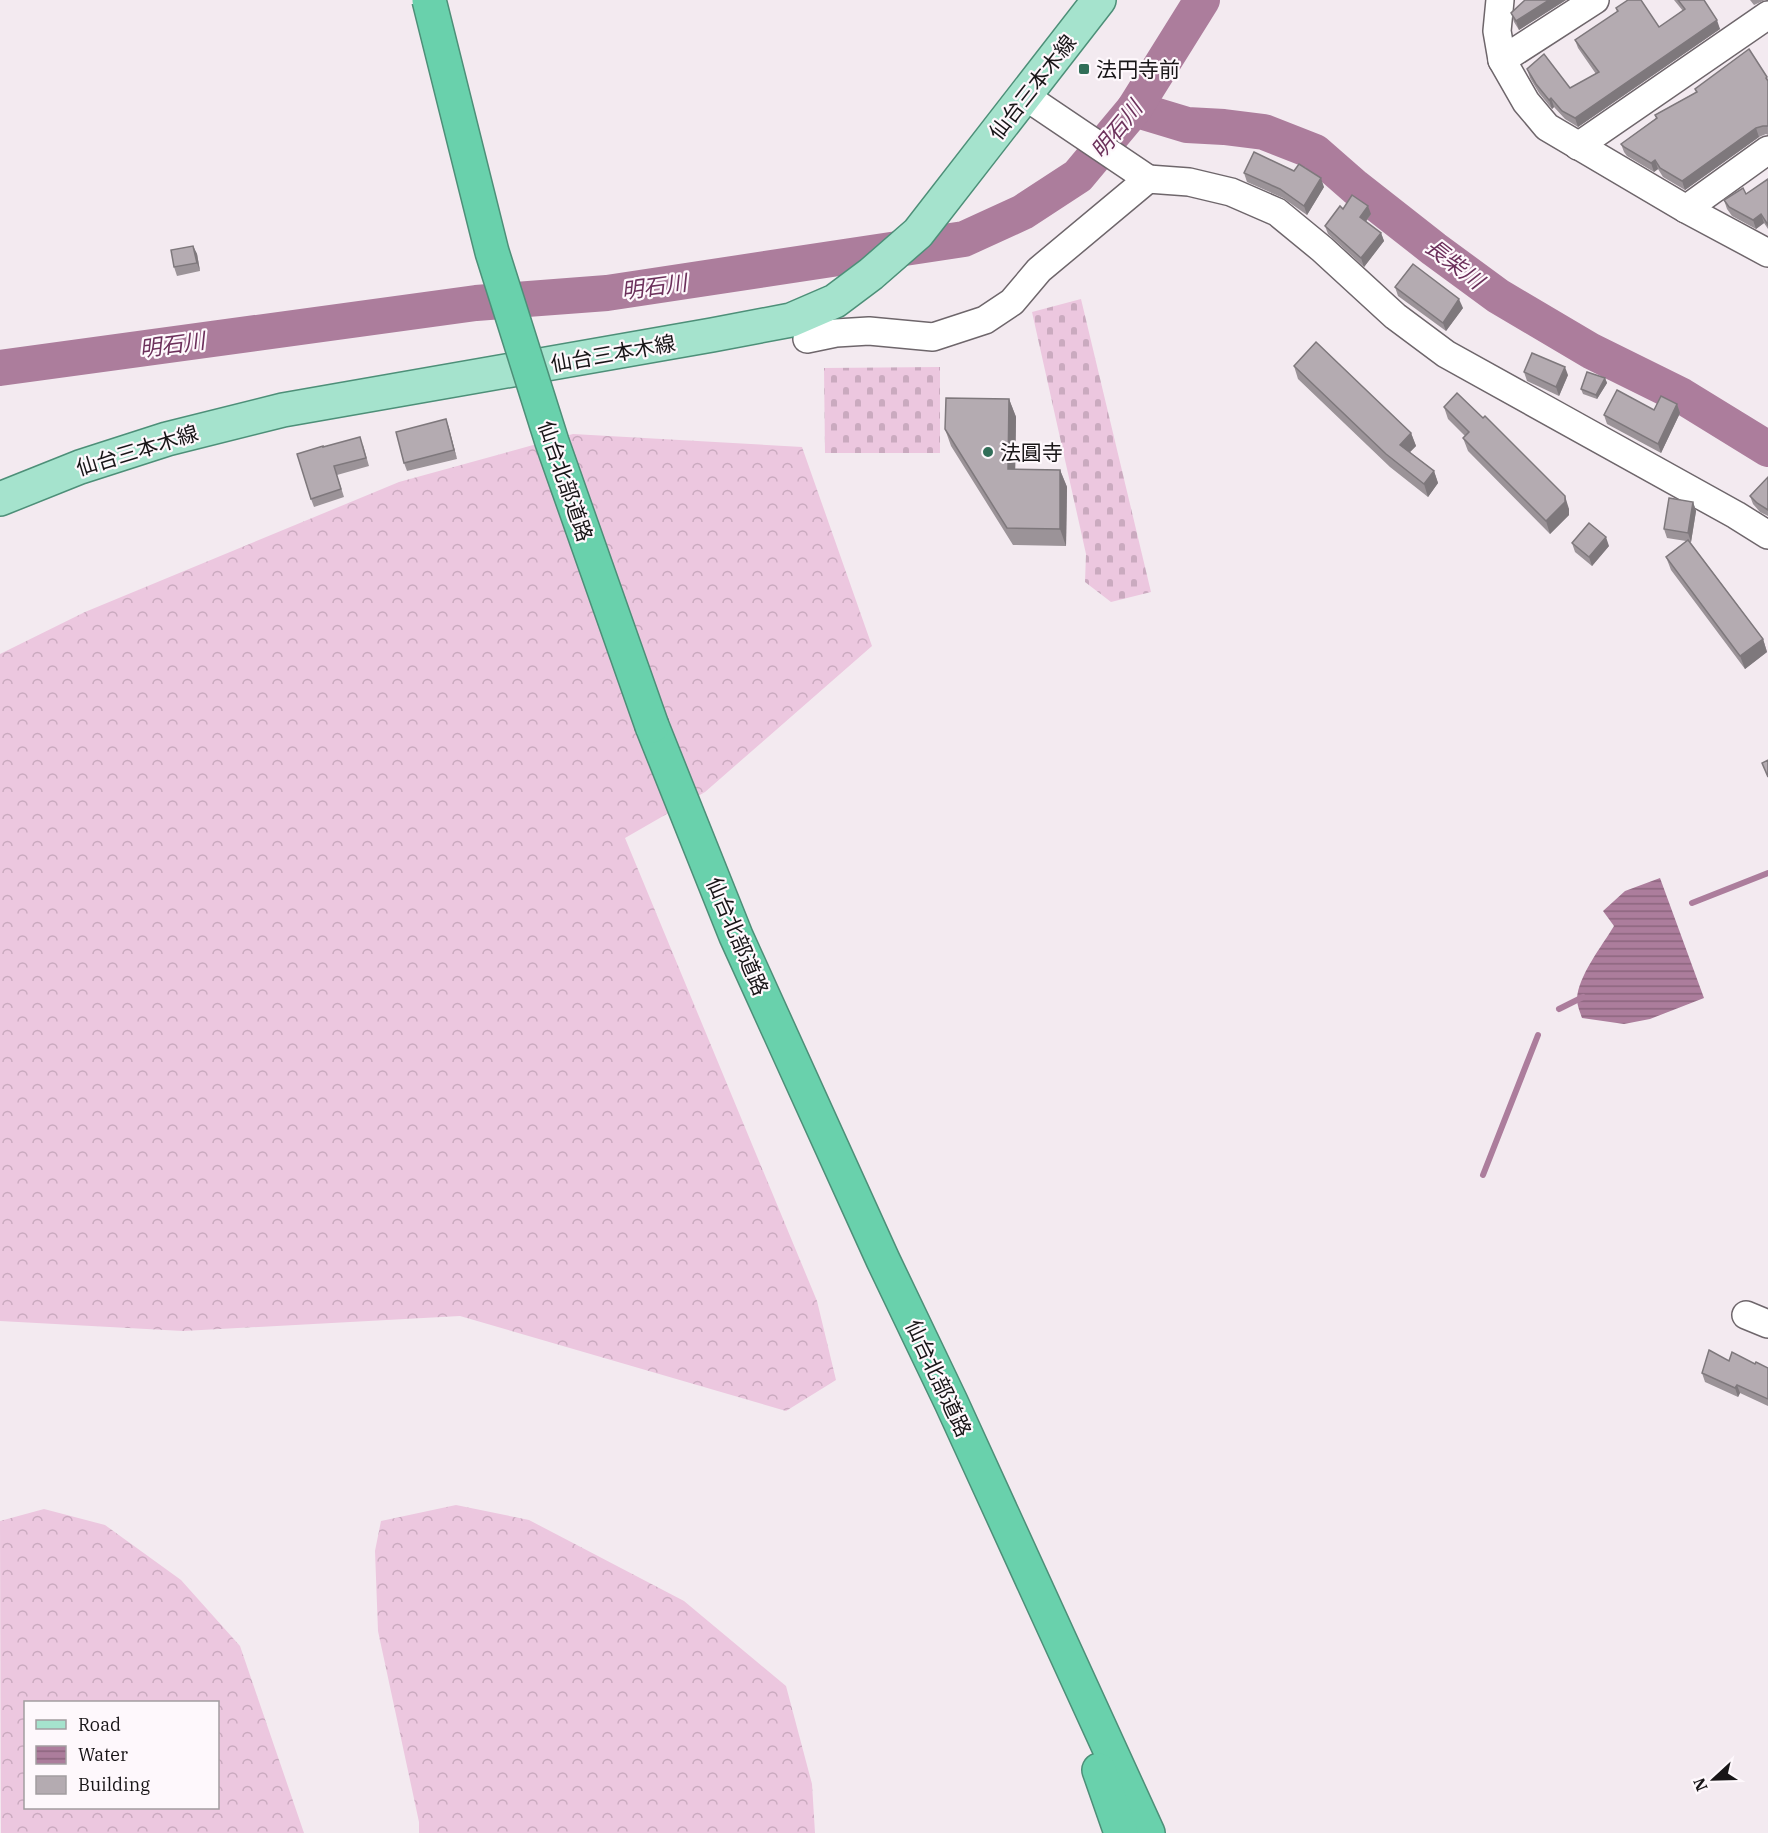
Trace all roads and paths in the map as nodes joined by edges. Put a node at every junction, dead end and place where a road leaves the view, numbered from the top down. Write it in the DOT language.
graph roads {
  1 [pos="429,0"];
  2 [pos="1099,0"];
  3 [pos="1500,0"];
  4 [pos="1594,0"];
  5 [pos="1768,15"];
  6 [pos="1502,60"];
  7 [pos="1025,96"];
  8 [pos="1578,146"];
  9 [pos="1768,150"];
  10 [pos="1138,172"];
  11 [pos="1686,209"];
  12 [pos="1768,253"];
  13 [pos="807,339"];
  14 [pos="0,499"];
  15 [pos="1768,535"];
  16 [pos="1007,1525"];
  17 [pos="1121,1833"];
  18 [pos="1148,1833"];
  1 -- 16 [label="highway, 仙台北部道路, bridge"];
  2 -- 7 [label="main road, 仙台三本木線"];
  3 -- 6 [label="street"];
  4 -- 6 [label="street"];
  5 -- 8 [label="street"];
  6 -- 8 [label="street"];
  7 -- 10 [label="street"];
  7 -- 14 [label="main road, 仙台三本木線"];
  8 -- 11 [label="street"];
  9 -- 11 [label="street"];
  10 -- 13 [label="street"];
  10 -- 15 [label="street"];
  11 -- 12 [label="street"];
  16 -- 17 [label="highway"];
  16 -- 18 [label="highway, 仙台北部道路"];
}
